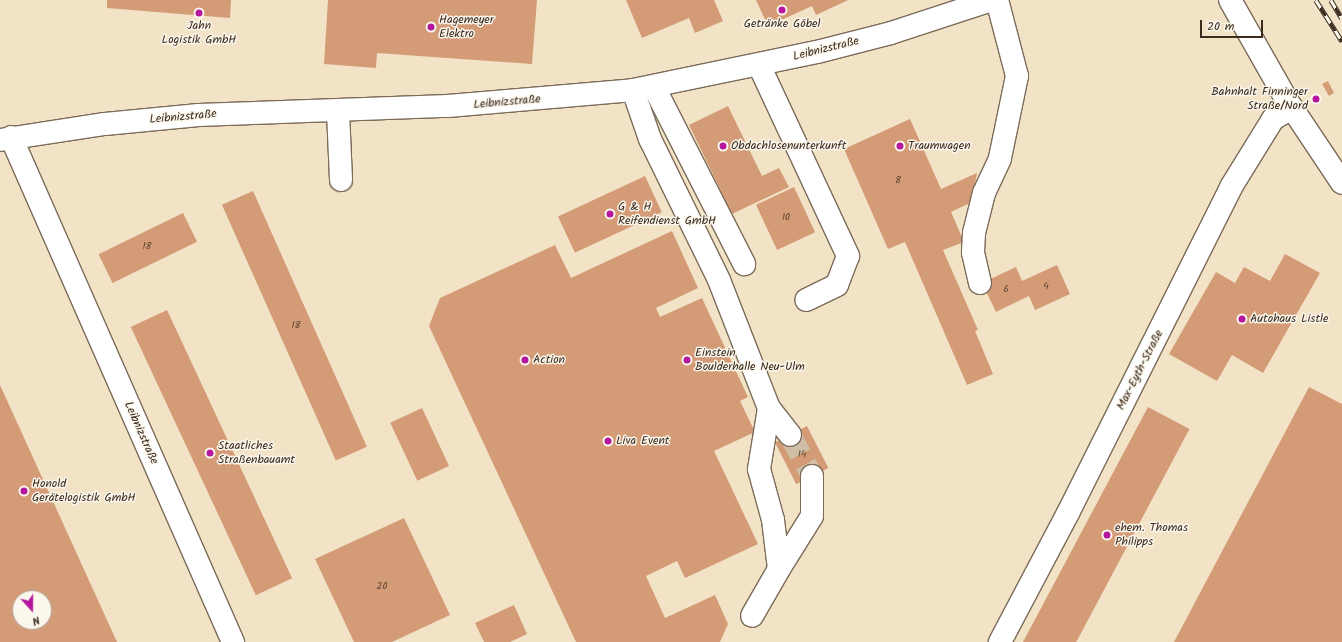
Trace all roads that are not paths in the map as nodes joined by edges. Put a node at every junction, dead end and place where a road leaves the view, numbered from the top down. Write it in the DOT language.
graph roads {
  1 [pos="992,0"];
  2 [pos="997,0"];
  3 [pos="1230,0"];
  4 [pos="758,65"];
  5 [pos="643,88"];
  6 [pos="1292,108"];
  7 [pos="338,111"];
  8 [pos="6,138"];
  9 [pos="341,180"];
  10 [pos="1342,183"];
  11 [pos="744,264"];
  12 [pos="980,283"];
  13 [pos="806,300"];
  14 [pos="769,408"];
  15 [pos="790,435"];
  16 [pos="812,476"];
  17 [pos="779,569"];
  18 [pos="752,616"];
  19 [pos="233,642"];
  20 [pos="1000,642"];
  1 -- 4 [label="street, Leibnizstraße"];
  2 -- 12 [label="street"];
  3 -- 6 [label="street"];
  4 -- 5 [label="street, Leibnizstraße"];
  4 -- 13 [label="street"];
  5 -- 7 [label="street, Leibnizstraße"];
  5 -- 11 [label="street"];
  5 -- 14 [label="street"];
  6 -- 10 [label="street"];
  6 -- 20 [label="street, Max-Eyth-Straße"];
  7 -- 8 [label="street, Leibnizstraße"];
  7 -- 9 [label="street"];
  8 -- 19 [label="street, Leibnizstraße"];
  14 -- 15 [label="street"];
  14 -- 17 [label="street"];
  16 -- 17 [label="street"];
  17 -- 18 [label="street"];
}
